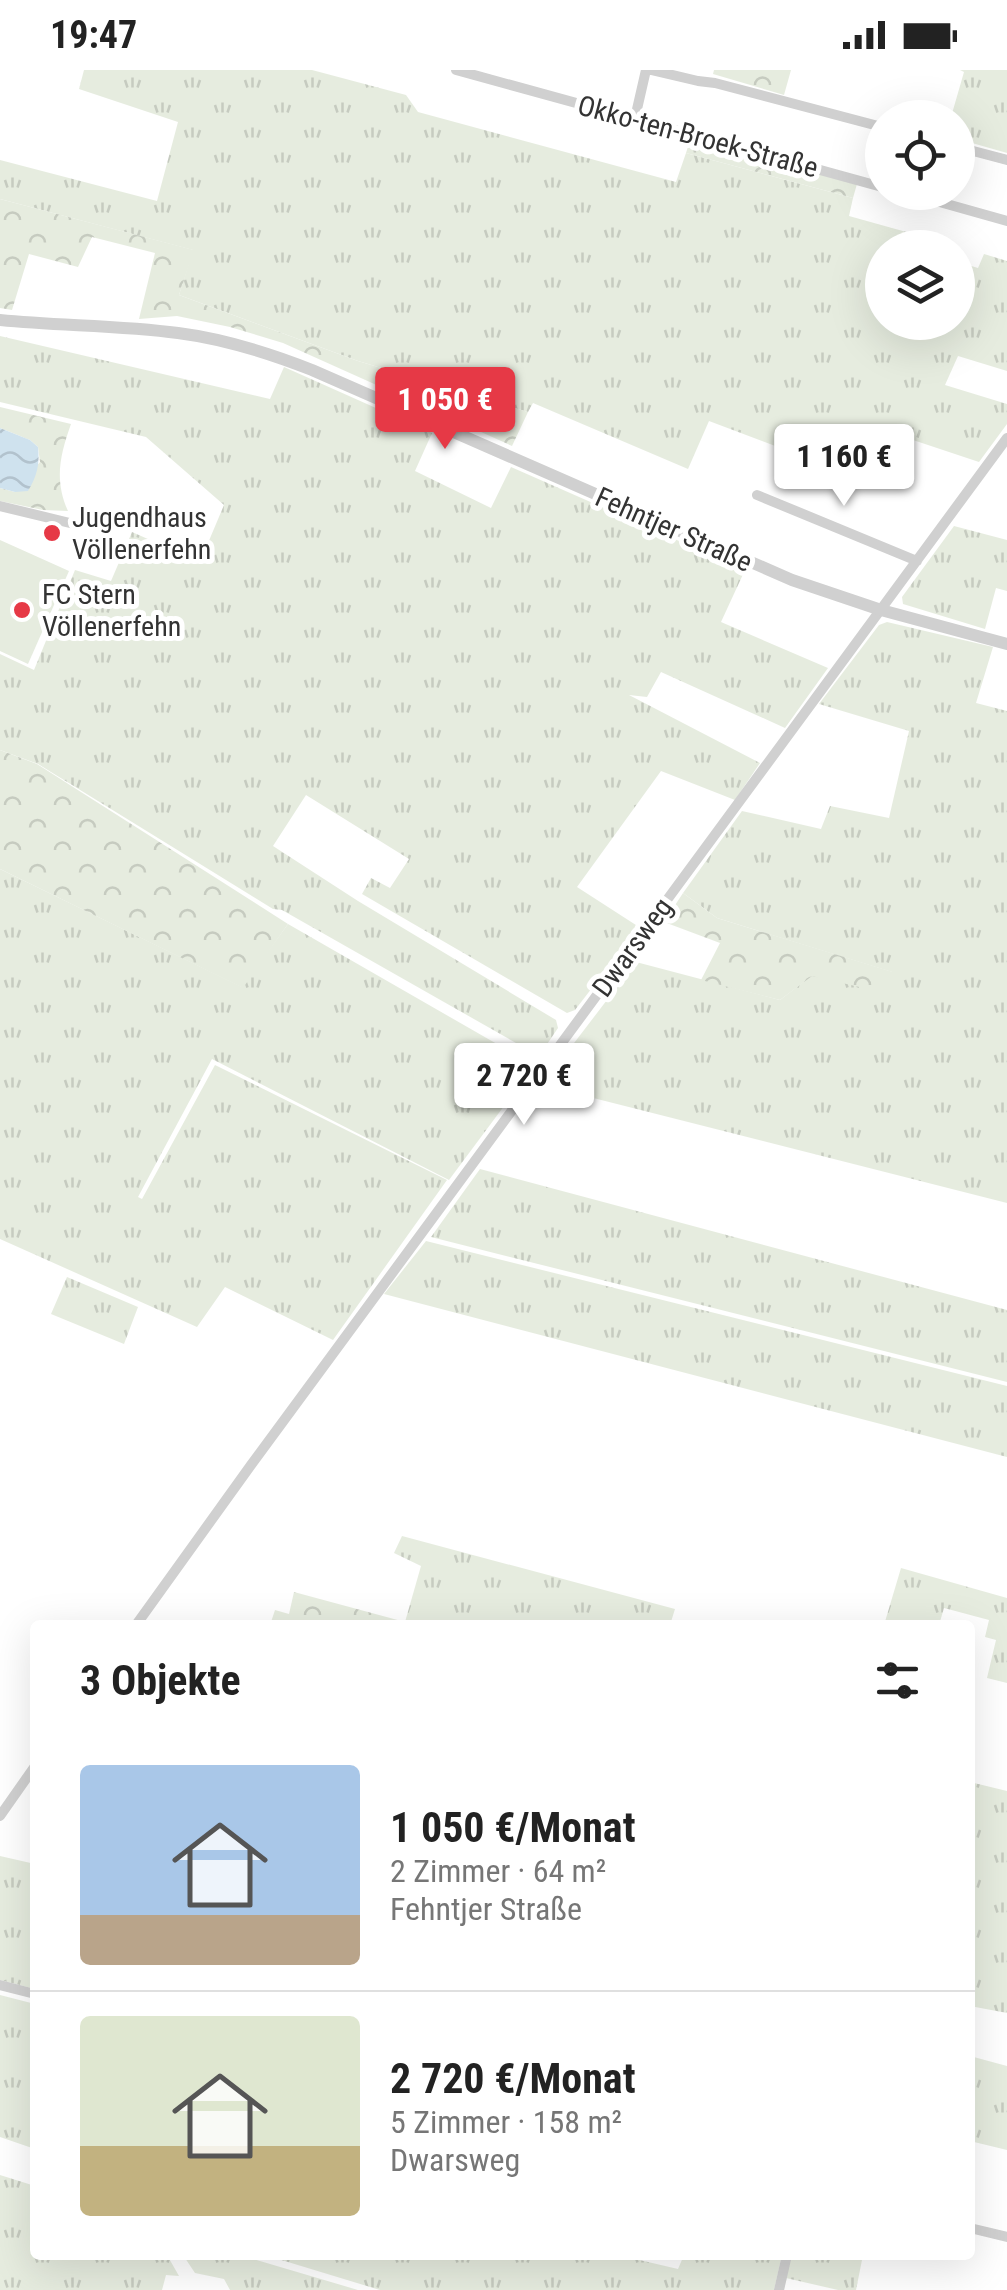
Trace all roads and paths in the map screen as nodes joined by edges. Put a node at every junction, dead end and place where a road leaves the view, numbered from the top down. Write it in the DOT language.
graph roads {
  1 [pos="456,70"];
  2 [pos="649,70"];
  3 [pos="635,118"];
  4 [pos="865,123"];
  5 [pos="975,151"];
  6 [pos="1007,160"];
  7 [pos="865,182"];
  8 [pos="966,210"];
  9 [pos="1007,222"];
  10 [pos="0,320"];
  11 [pos="1007,438"];
  12 [pos="756,495"];
  13 [pos="0,506"];
  14 [pos="74,524"];
  15 [pos="917,561"];
  16 [pos="882,610"];
  17 [pos="1007,644"];
  18 [pos="140,1620"];
  19 [pos="30,1773"];
  20 [pos="0,1816"];
  21 [pos="0,1985"];
  22 [pos="30,1993"];
  23 [pos="975,2229"];
  24 [pos="1007,2237"];
  25 [pos="786,2260"];
  26 [pos="780,2290"];
  1 -- 3 [label="street, Okko-ten-Broek-Straße"];
  2 -- 3 [label="street"];
  2 -- 4 [label="street"];
  3 -- 7 [label="street, Okko-ten-Broek-Straße"];
  5 -- 6 [label="street"];
  8 -- 9 [label="street"];
  10 -- 16 [label="street, Fehntjer Straße"];
  11 -- 15 [label="street, Dwarsweg"];
  12 -- 15 [label="street"];
  13 -- 14 [label="street"];
  15 -- 16 [label="street, Dwarsweg"];
  16 -- 17 [label="street, Fehntjer Straße"];
  16 -- 18 [label="street, Dwarsweg"];
  19 -- 20 [label="street"];
  21 -- 22 [label="street"];
  23 -- 24 [label="street"];
  25 -- 26 [label="street"];
}
